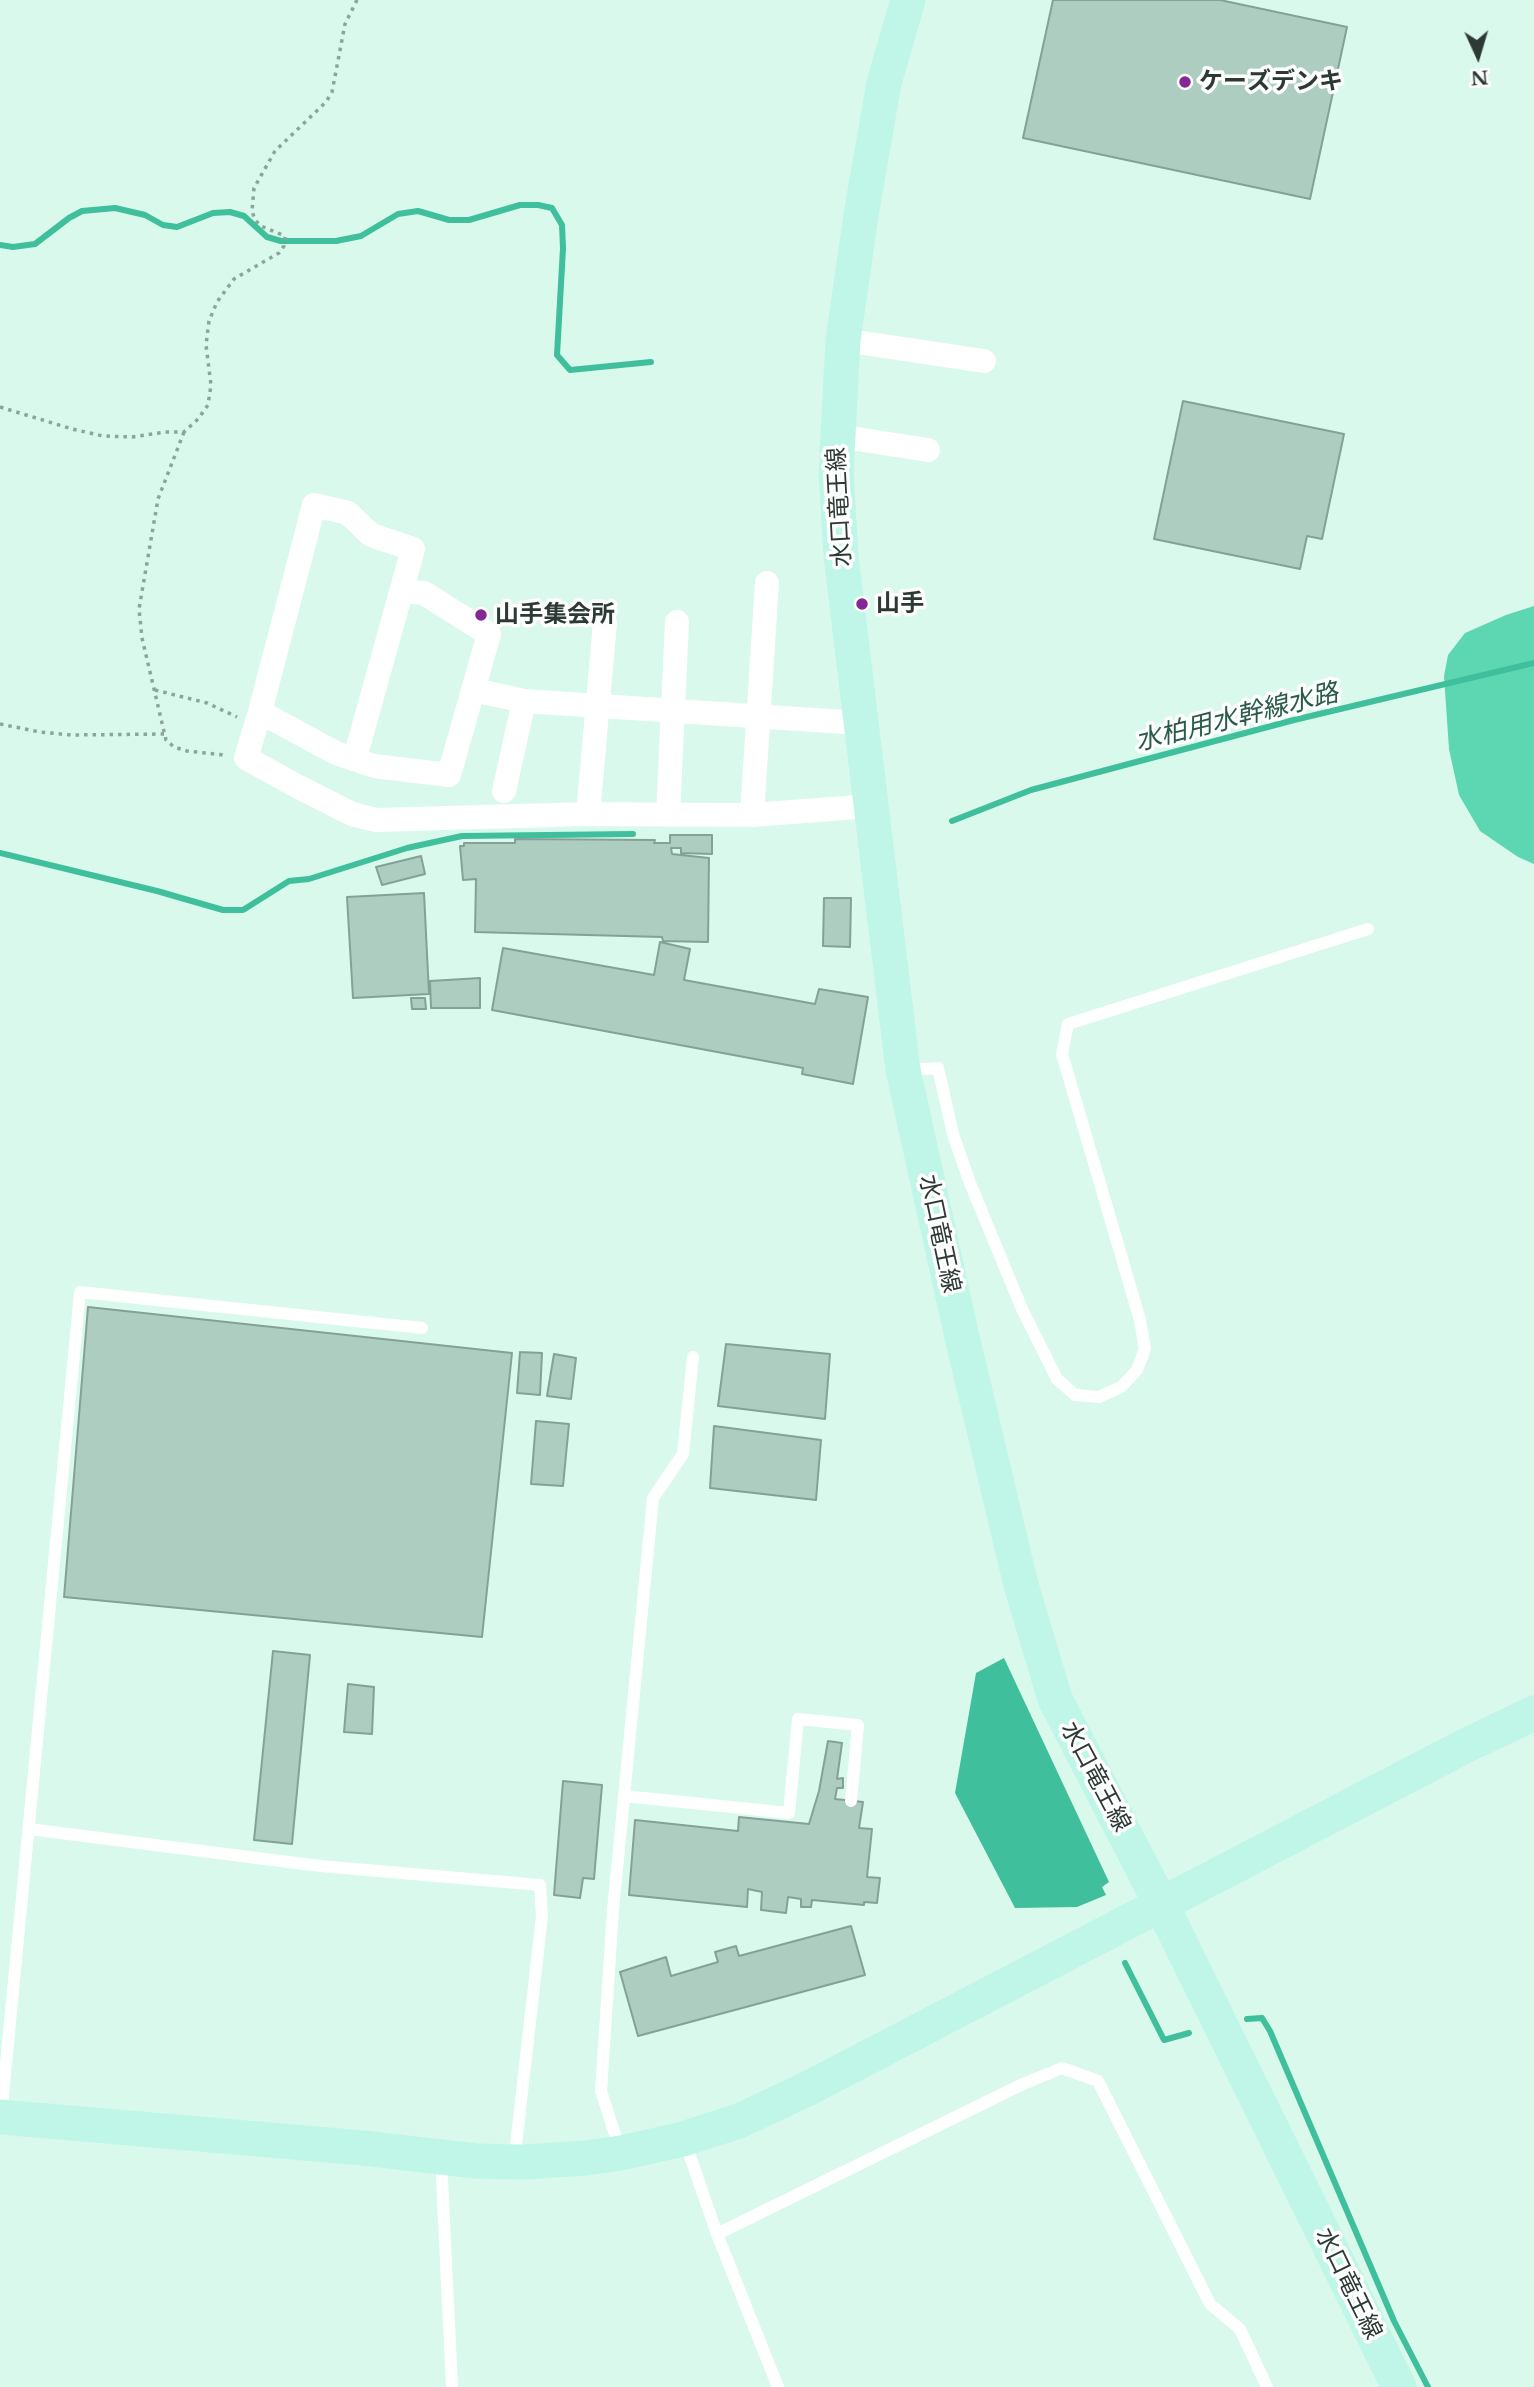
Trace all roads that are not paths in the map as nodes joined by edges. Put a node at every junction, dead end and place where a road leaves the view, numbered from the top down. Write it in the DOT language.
graph roads {
  1 [pos="908,0"];
  2 [pos="843,340"];
  3 [pos="984,361"];
  4 [pos="837,436"];
  5 [pos="928,450"];
  6 [pos="767,583"];
  7 [pos="402,591"];
  8 [pos="677,622"];
  9 [pos="605,623"];
  10 [pos="474,690"];
  11 [pos="524,701"];
  12 [pos="598,706"];
  13 [pos="674,712"];
  14 [pos="759,718"];
  15 [pos="258,719"];
  16 [pos="860,723"];
  17 [pos="355,758"];
  18 [pos="504,791"];
  19 [pos="871,806"];
  20 [pos="589,814"];
  21 [pos="668,815"];
  22 [pos="752,815"];
  23 [pos="1368,929"];
  24 [pos="903,1070"];
  25 [pos="422,1328"];
  26 [pos="693,1357"];
  27 [pos="1534,1713"];
  28 [pos="624,1796"];
  29 [pos="851,1801"];
  30 [pos="29,1829"];
  31 [pos="1162,1906"];
  32 [pos="0,2117"];
  33 [pos="683,2139"];
  34 [pos="621,2153"];
  35 [pos="441,2157"];
  36 [pos="517,2162"];
  37 [pos="718,2234"];
  38 [pos="453,2387"];
  39 [pos="778,2387"];
  40 [pos="1267,2387"];
  41 [pos="1399,2387"];
  1 -- 2 [label="main road, 水口竜王線"];
  2 -- 3 [label="street"];
  2 -- 4 [label="main road, 水口竜王線"];
  4 -- 5 [label="street"];
  4 -- 16 [label="main road, 水口竜王線"];
  6 -- 14 [label="street"];
  7 -- 10 [label="street"];
  7 -- 15 [label="street"];
  7 -- 17 [label="street"];
  8 -- 13 [label="street"];
  9 -- 12 [label="street"];
  10 -- 11 [label="street"];
  10 -- 17 [label="street"];
  11 -- 12 [label="street"];
  11 -- 18 [label="street"];
  12 -- 13 [label="street"];
  12 -- 20 [label="street"];
  13 -- 14 [label="street"];
  13 -- 21 [label="street"];
  14 -- 16 [label="street"];
  14 -- 22 [label="street"];
  15 -- 17 [label="street"];
  15 -- 20 [label="street"];
  16 -- 19 [label="main road, 水口竜王線"];
  19 -- 22 [label="street"];
  19 -- 24 [label="main road, 水口竜王線"];
  20 -- 21 [label="street"];
  21 -- 22 [label="street"];
  23 -- 24 [label="lane"];
  24 -- 31 [label="main road, 水口竜王線"];
  25 -- 30 [label="lane"];
  26 -- 28 [label="lane"];
  27 -- 31 [label="main road"];
  28 -- 29 [label="lane"];
  28 -- 34 [label="lane"];
  30 -- 32 [label="lane"];
  30 -- 36 [label="lane"];
  31 -- 33 [label="main road"];
  31 -- 41 [label="main road, 水口竜王線"];
  32 -- 35 [label="main road"];
  33 -- 34 [label="main road"];
  33 -- 37 [label="lane"];
  34 -- 36 [label="main road"];
  35 -- 36 [label="main road"];
  35 -- 38 [label="lane"];
  37 -- 39 [label="lane"];
  37 -- 40 [label="lane"];
}
